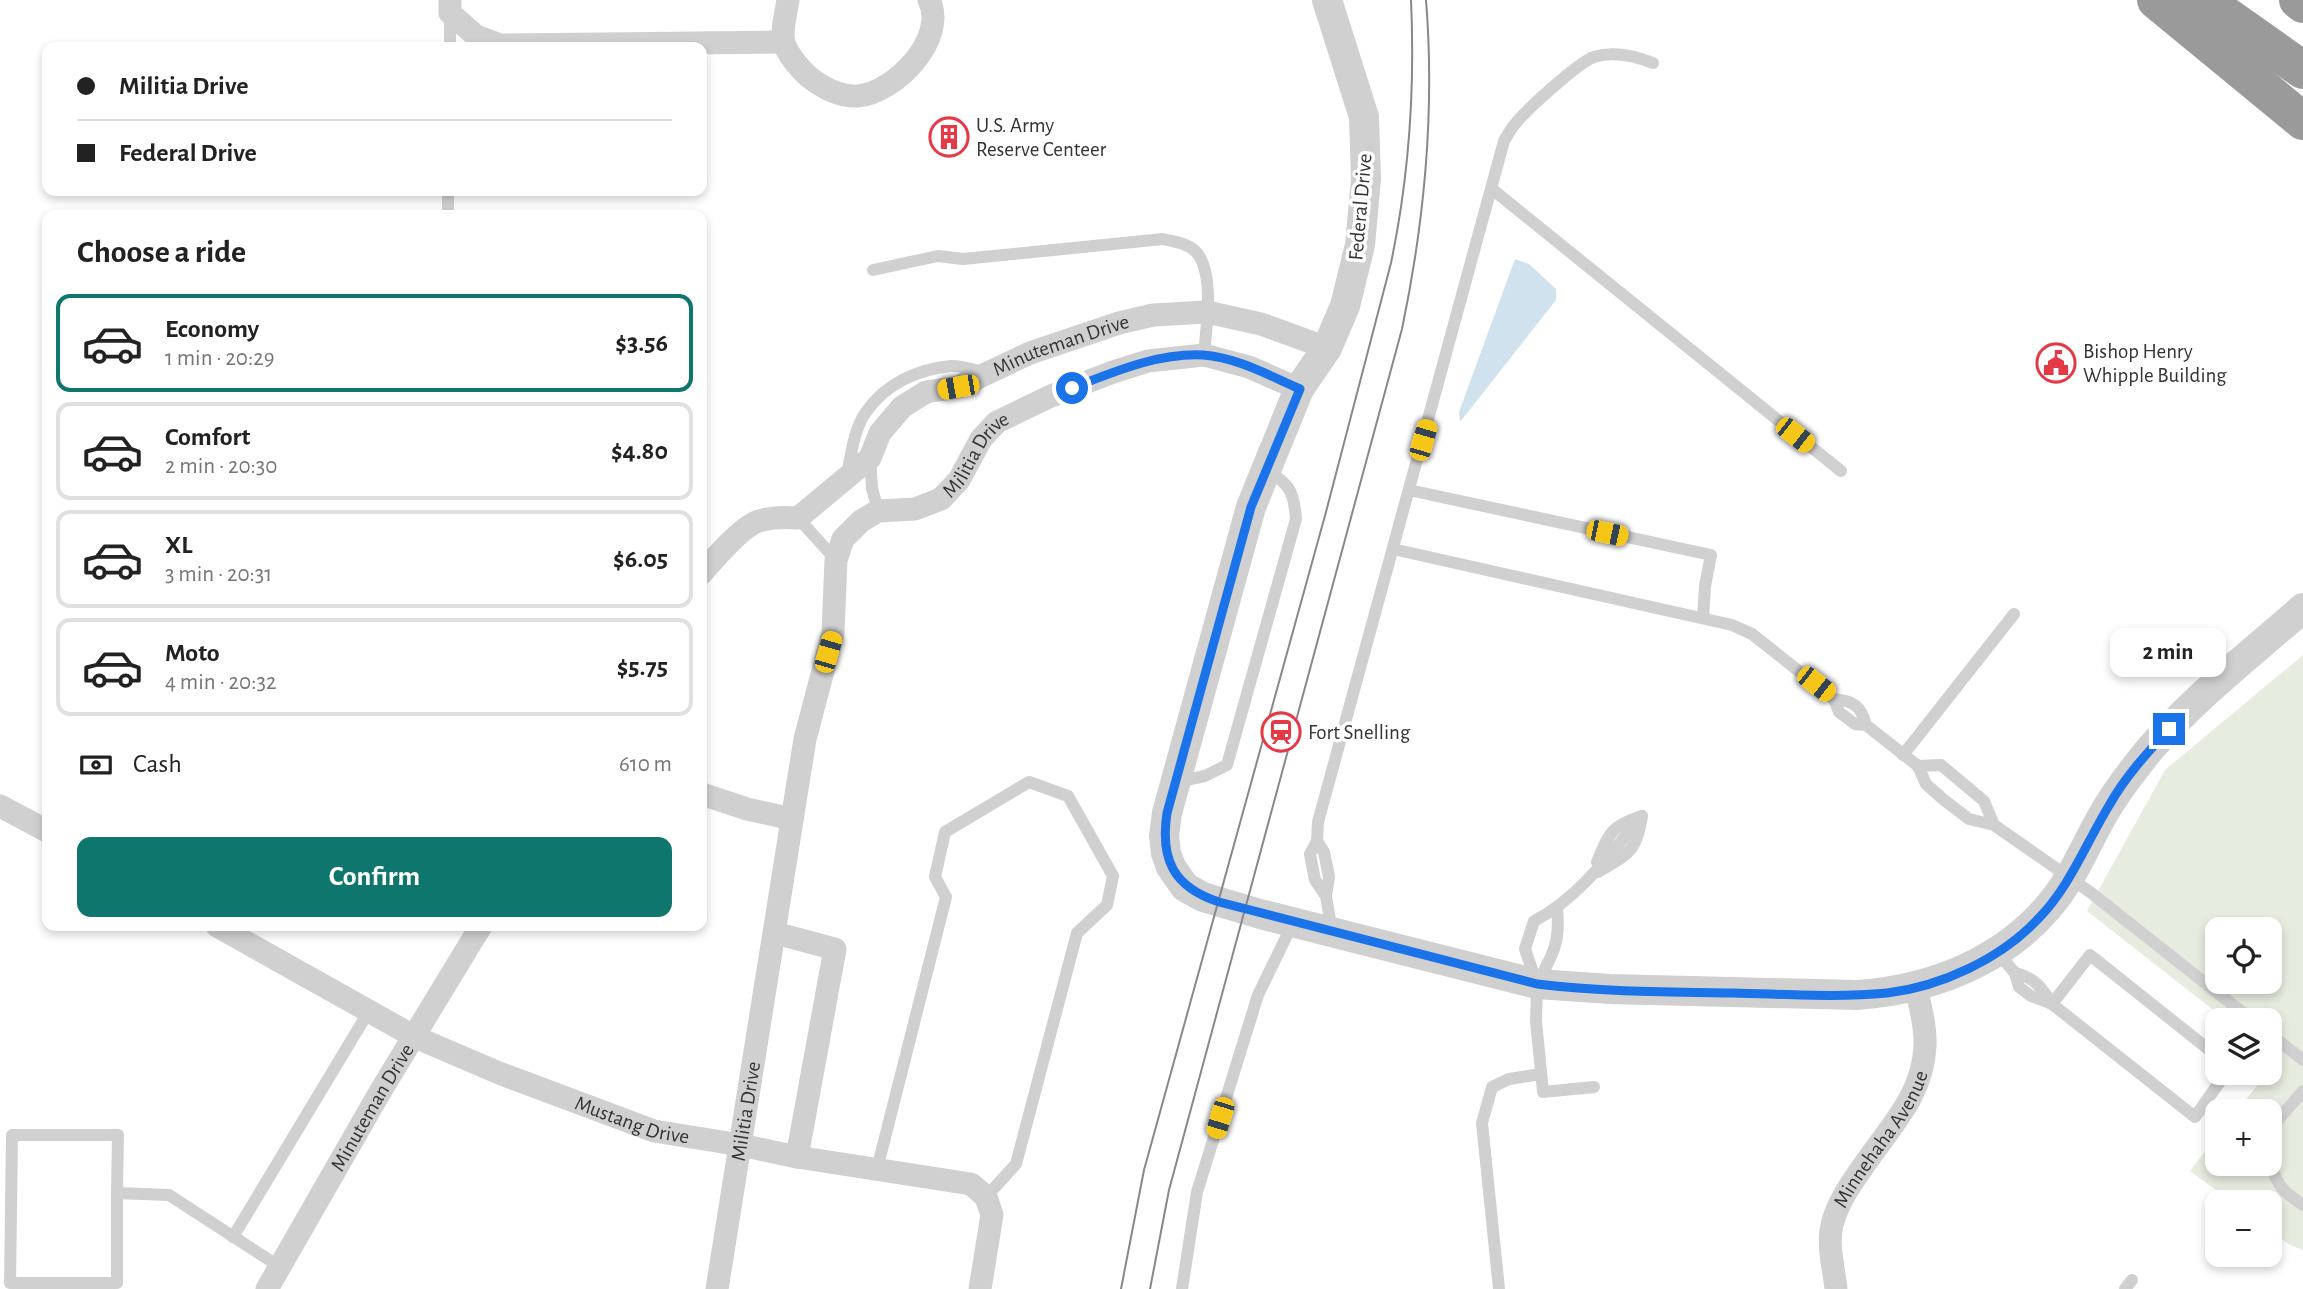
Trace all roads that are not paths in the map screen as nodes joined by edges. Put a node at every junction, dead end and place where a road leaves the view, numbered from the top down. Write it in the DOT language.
graph roads {
  1 [pos="788,0"];
  2 [pos="929,0"];
  3 [pos="1327,0"];
  4 [pos="2156,0"];
  5 [pos="2204,0"];
  6 [pos="2298,0"];
  7 [pos="2303,4"];
  8 [pos="450,6"];
  9 [pos="450,42"];
  10 [pos="492,42"];
  11 [pos="783,42"];
  12 [pos="707,43"];
  13 [pos="1653,62"];
  14 [pos="2303,70"];
  15 [pos="2303,121"];
  16 [pos="1492,189"];
  17 [pos="873,270"];
  18 [pos="1207,312"];
  19 [pos="1327,348"];
  20 [pos="1204,355"];
  21 [pos="987,372"];
  22 [pos="1300,389"];
  23 [pos="870,458"];
  24 [pos="1265,469"];
  25 [pos="1841,471"];
  26 [pos="846,477"];
  27 [pos="1409,490"];
  28 [pos="878,511"];
  29 [pos="798,518"];
  30 [pos="1393,549"];
  31 [pos="836,560"];
  32 [pos="707,567"];
  33 [pos="2303,608"];
  34 [pos="2014,614"];
  35 [pos="1703,618"];
  36 [pos="1903,755"];
  37 [pos="1918,766"];
  38 [pos="1175,782"];
  39 [pos="707,796"];
  40 [pos="0,806"];
  41 [pos="792,819"];
  42 [pos="1994,825"];
  43 [pos="42,828"];
  44 [pos="1589,878"];
  45 [pos="2069,878"];
  46 [pos="1557,910"];
  47 [pos="1293,922"];
  48 [pos="227,931"];
  49 [pos="478,931"];
  50 [pos="1332,932"];
  51 [pos="775,933"];
  52 [pos="2006,962"];
  53 [pos="1537,984"];
  54 [pos="1916,987"];
  55 [pos="2052,1004"];
  56 [pos="2237,1008"];
  57 [pos="369,1011"];
  58 [pos="415,1037"];
  59 [pos="2282,1043"];
  60 [pos="2205,1047"];
  61 [pos="2303,1060"];
  62 [pos="1541,1074"];
  63 [pos="2217,1085"];
  64 [pos="1594,1087"];
  65 [pos="2303,1091"];
  66 [pos="2282,1115"];
  67 [pos="741,1145"];
  68 [pos="797,1157"];
  69 [pos="877,1169"];
  70 [pos="2274,1176"];
  71 [pos="117,1194"];
  72 [pos="986,1197"];
  73 [pos="2303,1205"];
  74 [pos="233,1237"];
  75 [pos="280,1267"];
  76 [pos="267,1289"];
  77 [pos="717,1289"];
  78 [pos="980,1289"];
  79 [pos="1182,1289"];
  80 [pos="1499,1289"];
  81 [pos="1836,1289"];
  1 -- 11 [label="street"];
  2 -- 11 [label="street"];
  3 -- 19 [label="street, Federal Drive"];
  4 -- 15 [label="highway"];
  5 -- 14 [label="highway"];
  6 -- 7 [label="highway"];
  8 -- 9 [label="lane"];
  8 -- 10 [label="street"];
  11 -- 12 [label="street"];
  13 -- 16 [label="lane"];
  16 -- 25 [label="lane"];
  16 -- 27 [label="lane"];
  17 -- 18 [label="lane"];
  18 -- 19 [label="street, Minuteman Drive"];
  18 -- 20 [label="lane"];
  18 -- 21 [label="street, Minuteman Drive"];
  19 -- 22 [label="street, Federal Drive"];
  20 -- 22 [label="street, Militia Drive"];
  20 -- 28 [label="street, Militia Drive"];
  21 -- 23 [label="street, Minuteman Drive"];
  21 -- 26 [label="lane"];
  22 -- 24 [label="street, Federal Drive"];
  23 -- 26 [label="street, Minuteman Drive"];
  23 -- 28 [label="lane"];
  24 -- 38 [label="street, Federal Drive"];
  24 -- 38 [label="lane"];
  26 -- 29 [label="street, Minuteman Drive"];
  27 -- 30 [label="lane"];
  27 -- 35 [label="lane"];
  28 -- 31 [label="street, Militia Drive"];
  29 -- 31 [label="lane"];
  29 -- 32 [label="street"];
  30 -- 35 [label="lane"];
  30 -- 50 [label="lane"];
  31 -- 41 [label="street, Militia Drive"];
  33 -- 45 [label="street, Federal Drive"];
  34 -- 36 [label="lane"];
  35 -- 36 [label="lane"];
  36 -- 37 [label="lane"];
  37 -- 42 [label="lane"];
  37 -- 42 [label="lane"];
  38 -- 47 [label="street, Federal Drive"];
  39 -- 41 [label="street"];
  40 -- 43 [label="street"];
  41 -- 51 [label="street, Militia Drive"];
  42 -- 45 [label="lane"];
  44 -- 44 [label="lane"];
  44 -- 46 [label="lane"];
  45 -- 52 [label="street, Federal Drive"];
  45 -- 56 [label="lane"];
  46 -- 53 [label="lane"];
  46 -- 53 [label="lane"];
  47 -- 50 [label="street, Federal Drive"];
  47 -- 79 [label="lane"];
  48 -- 57 [label="street, Mustang Drive"];
  49 -- 58 [label="street, Minuteman Drive"];
  50 -- 53 [label="street, Federal Drive"];
  51 -- 67 [label="street, Militia Drive"];
  51 -- 68 [label="street"];
  52 -- 54 [label="street, Federal Drive"];
  52 -- 55 [label="lane"];
  53 -- 54 [label="street, Federal Drive"];
  53 -- 62 [label="lane"];
  54 -- 81 [label="street, Minnehaha Avenue"];
  55 -- 60 [label="lane"];
  55 -- 63 [label="lane"];
  57 -- 58 [label="street, Mustang Drive"];
  57 -- 74 [label="lane"];
  58 -- 67 [label="street, Mustang Drive"];
  58 -- 75 [label="street, Minuteman Drive"];
  59 -- 61 [label="lane"];
  62 -- 64 [label="lane"];
  62 -- 80 [label="lane"];
  65 -- 66 [label="lane"];
  67 -- 68 [label="street, Mustang Drive"];
  67 -- 77 [label="street, Militia Drive"];
  68 -- 69 [label="street, Mustang Drive"];
  69 -- 72 [label="street, Mustang Drive"];
  69 -- 72 [label="lane"];
  70 -- 73 [label="lane"];
  71 -- 71 [label="lane"];
  71 -- 74 [label="lane"];
  72 -- 78 [label="street"];
  74 -- 75 [label="lane"];
  75 -- 76 [label="street, Minuteman Drive"];
}
